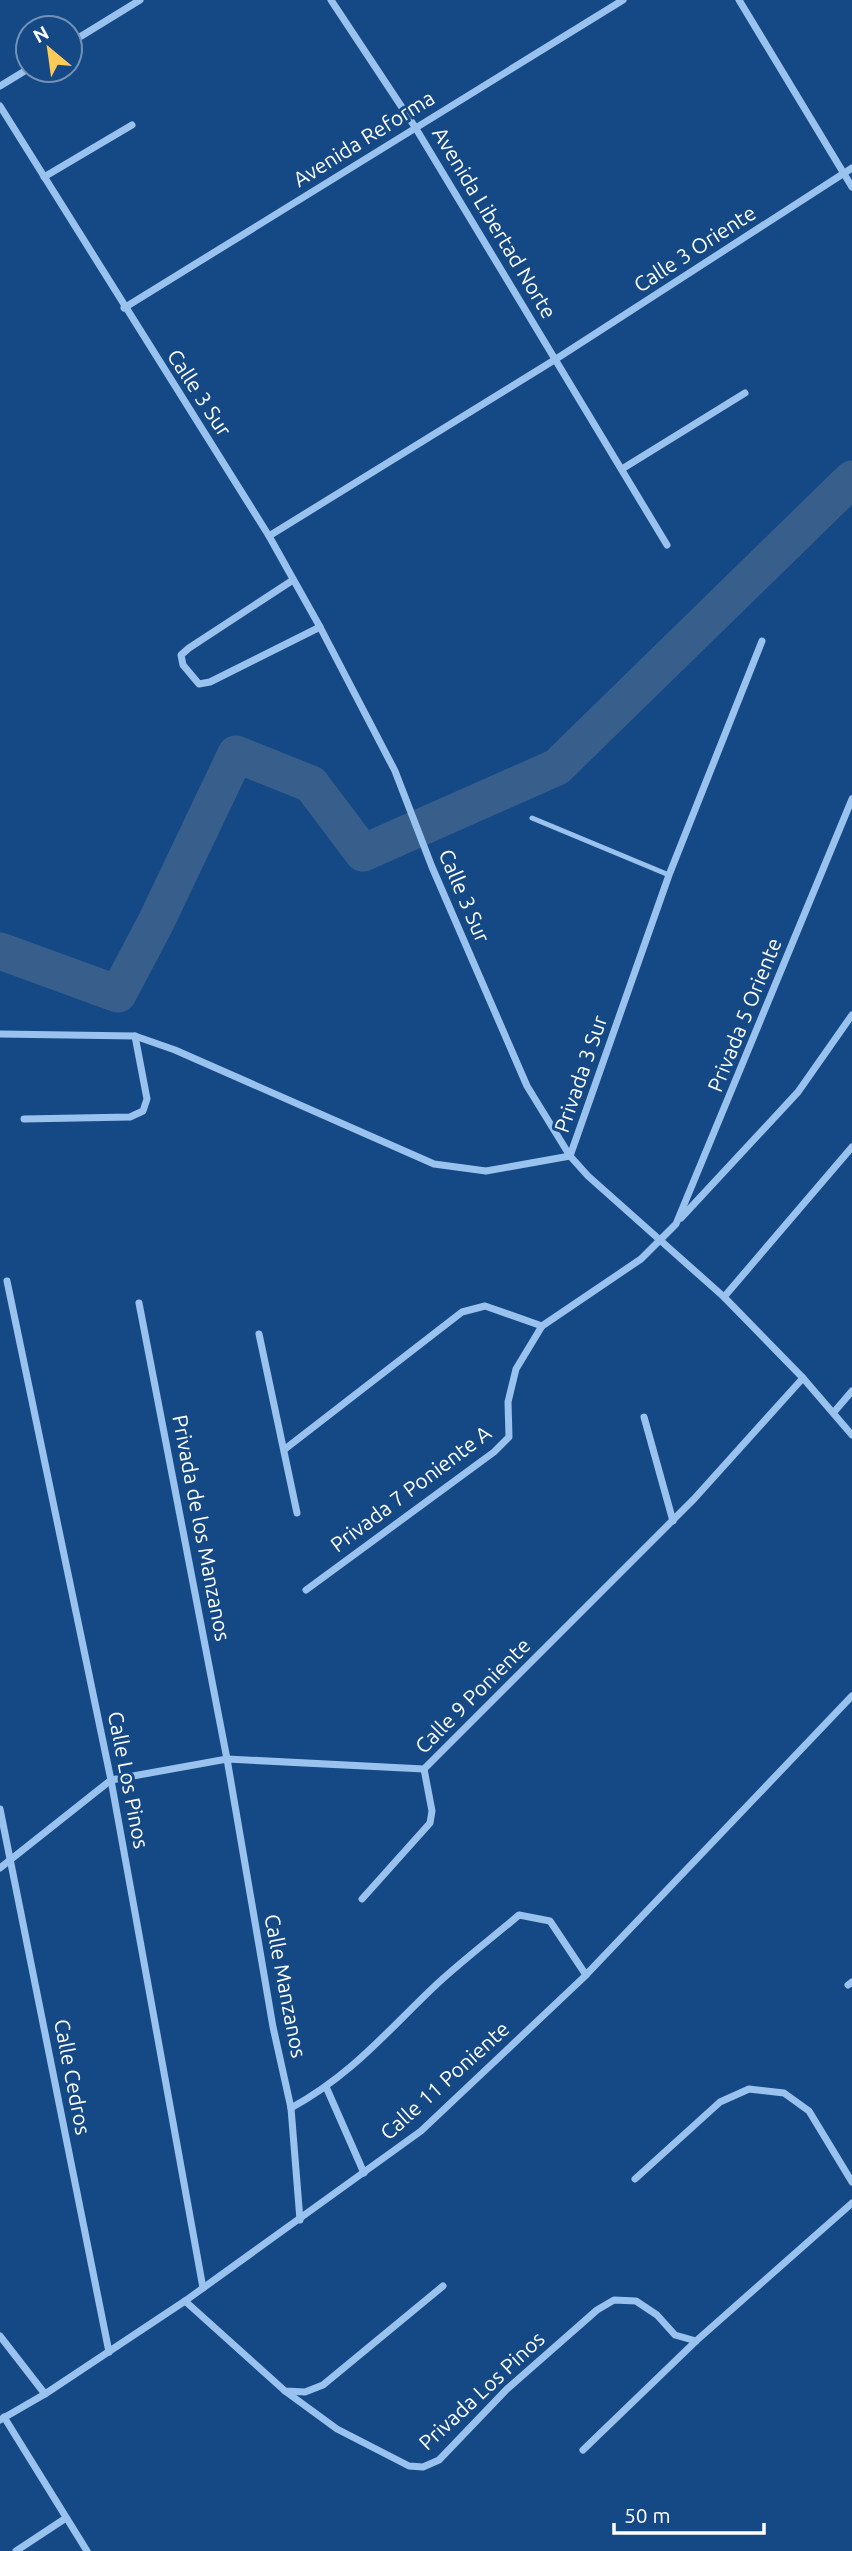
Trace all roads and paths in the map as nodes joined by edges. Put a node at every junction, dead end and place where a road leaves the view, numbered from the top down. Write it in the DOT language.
graph roads {
  1 [pos="140,0"];
  2 [pos="331,0"];
  3 [pos="623,0"];
  4 [pos="739,0"];
  5 [pos="84,34"];
  6 [pos="0,106"];
  7 [pos="132,125"];
  8 [pos="415,127"];
  9 [pos="852,168"];
  10 [pos="842,174"];
  11 [pos="44,177"];
  12 [pos="852,187"];
  13 [pos="124,308"];
  14 [pos="556,359"];
  15 [pos="746,393"];
  16 [pos="622,469"];
  17 [pos="269,536"];
  18 [pos="667,545"];
  19 [pos="293,580"];
  20 [pos="320,627"];
  21 [pos="762,641"];
  22 [pos="852,799"];
  23 [pos="531,818"];
  24 [pos="669,875"];
  25 [pos="852,1015"];
  26 [pos="0,1034"];
  27 [pos="135,1036"];
  28 [pos="24,1119"];
  29 [pos="852,1147"];
  30 [pos="570,1156"];
  31 [pos="676,1224"];
  32 [pos="661,1240"];
  33 [pos="7,1282"];
  34 [pos="724,1297"];
  35 [pos="139,1303"];
  36 [pos="542,1326"];
  37 [pos="259,1334"];
  38 [pos="803,1378"];
  39 [pos="852,1391"];
  40 [pos="834,1412"];
  41 [pos="644,1417"];
  42 [pos="852,1434"];
  43 [pos="285,1449"];
  44 [pos="297,1513"];
  45 [pos="673,1521"];
  46 [pos="306,1590"];
  47 [pos="852,1696"];
  48 [pos="227,1759"];
  49 [pos="424,1769"];
  50 [pos="111,1780"];
  51 [pos="0,1809"];
  52 [pos="2,1826"];
  53 [pos="11,1858"];
  54 [pos="0,1867"];
  55 [pos="362,1899"];
  56 [pos="586,1975"];
  57 [pos="327,2089"];
  58 [pos="291,2108"];
  59 [pos="364,2173"];
  60 [pos="635,2179"];
  61 [pos="852,2182"];
  62 [pos="852,2203"];
  63 [pos="300,2220"];
  64 [pos="443,2286"];
  65 [pos="203,2288"];
  66 [pos="185,2301"];
  67 [pos="0,2336"];
  68 [pos="696,2341"];
  69 [pos="109,2352"];
  70 [pos="285,2391"];
  71 [pos="45,2394"];
  72 [pos="2,2419"];
  73 [pos="583,2450"];
  74 [pos="66,2518"];
  75 [pos="16,2551"];
  76 [pos="87,2551"];
  1 -- 5 [label="street"];
  2 -- 8 [label="street, Avenida Libertad Norte"];
  3 -- 8 [label="street, Avenida Reforma"];
  4 -- 10 [label="street"];
  6 -- 11 [label="street, Calle 3 Sur"];
  7 -- 11 [label="street"];
  8 -- 13 [label="street, Avenida Reforma"];
  8 -- 14 [label="street, Avenida Libertad Norte"];
  9 -- 10 [label="street, Calle 3 Oriente"];
  10 -- 12 [label="street"];
  10 -- 14 [label="street, Calle 3 Oriente"];
  11 -- 13 [label="street, Calle 3 Sur"];
  13 -- 17 [label="street, Calle 3 Sur"];
  14 -- 16 [label="street, Avenida Libertad Norte"];
  14 -- 17 [label="street, Calle 3 Oriente"];
  15 -- 16 [label="street"];
  16 -- 18 [label="street, Avenida Libertad Norte"];
  17 -- 19 [label="street, Calle 3 Sur"];
  19 -- 20 [label="street, Calle 3 Sur"];
  19 -- 20 [label="street"];
  20 -- 30 [label="street, Calle 3 Sur"];
  21 -- 24 [label="street, Privada 3 Sur"];
  22 -- 31 [label="street, Privada 5 Oriente"];
  23 -- 24 [label="lane"];
  24 -- 30 [label="street, Privada 3 Sur"];
  25 -- 31 [label="street"];
  26 -- 27 [label="street, Privada 3 Sur"];
  27 -- 28 [label="street"];
  27 -- 30 [label="street, Privada 3 Sur"];
  29 -- 34 [label="street"];
  30 -- 32 [label="street, Calle 3 Sur"];
  31 -- 32 [label="street, Privada 5 Oriente"];
  32 -- 34 [label="street, Calle 3 Sur"];
  32 -- 36 [label="street, Privada 5 Oriente"];
  33 -- 50 [label="street, Calle Los Pinos"];
  34 -- 38 [label="street, Calle 3 Sur"];
  35 -- 48 [label="street, Privada de los Manzanos"];
  36 -- 43 [label="street"];
  36 -- 46 [label="street, Privada 7 Poniente A"];
  37 -- 43 [label="street"];
  38 -- 40 [label="street, Calle 3 Sur"];
  38 -- 45 [label="street, Calle 9 Poniente"];
  39 -- 40 [label="street"];
  40 -- 42 [label="street, Calle 3 Sur"];
  41 -- 45 [label="street"];
  43 -- 44 [label="street"];
  45 -- 49 [label="street, Calle 9 Poniente"];
  47 -- 56 [label="street, Calle 11 Poniente"];
  48 -- 49 [label="street, Calle 9 Poniente"];
  48 -- 50 [label="street, Calle 9 Poniente"];
  48 -- 58 [label="street, Calle Manzanos"];
  49 -- 55 [label="street"];
  50 -- 53 [label="street, Calle 9 Poniente"];
  50 -- 65 [label="street, Calle Los Pinos"];
  51 -- 52 [label="street, Calle Cedros"];
  52 -- 53 [label="street, Calle Cedros"];
  53 -- 54 [label="street, Calle 9 Poniente"];
  53 -- 69 [label="street, Calle Cedros"];
  56 -- 57 [label="street"];
  56 -- 59 [label="street, Calle 11 Poniente"];
  57 -- 58 [label="street"];
  57 -- 59 [label="street"];
  58 -- 63 [label="street, Calle Manzanos"];
  59 -- 63 [label="street, Calle 11 Poniente"];
  60 -- 61 [label="street"];
  62 -- 68 [label="street"];
  63 -- 65 [label="street, Calle 11 Poniente"];
  64 -- 70 [label="street"];
  65 -- 66 [label="street, Calle 11 Poniente"];
  66 -- 69 [label="street, Calle 11 Poniente"];
  66 -- 70 [label="street, Privada Los Pinos"];
  67 -- 71 [label="street"];
  68 -- 70 [label="street, Privada Los Pinos"];
  68 -- 73 [label="street"];
  69 -- 71 [label="street, Calle 11 Poniente"];
  71 -- 72 [label="street, Calle 11 Poniente"];
  72 -- 74 [label="street"];
  74 -- 75 [label="street"];
  74 -- 76 [label="street"];
}
